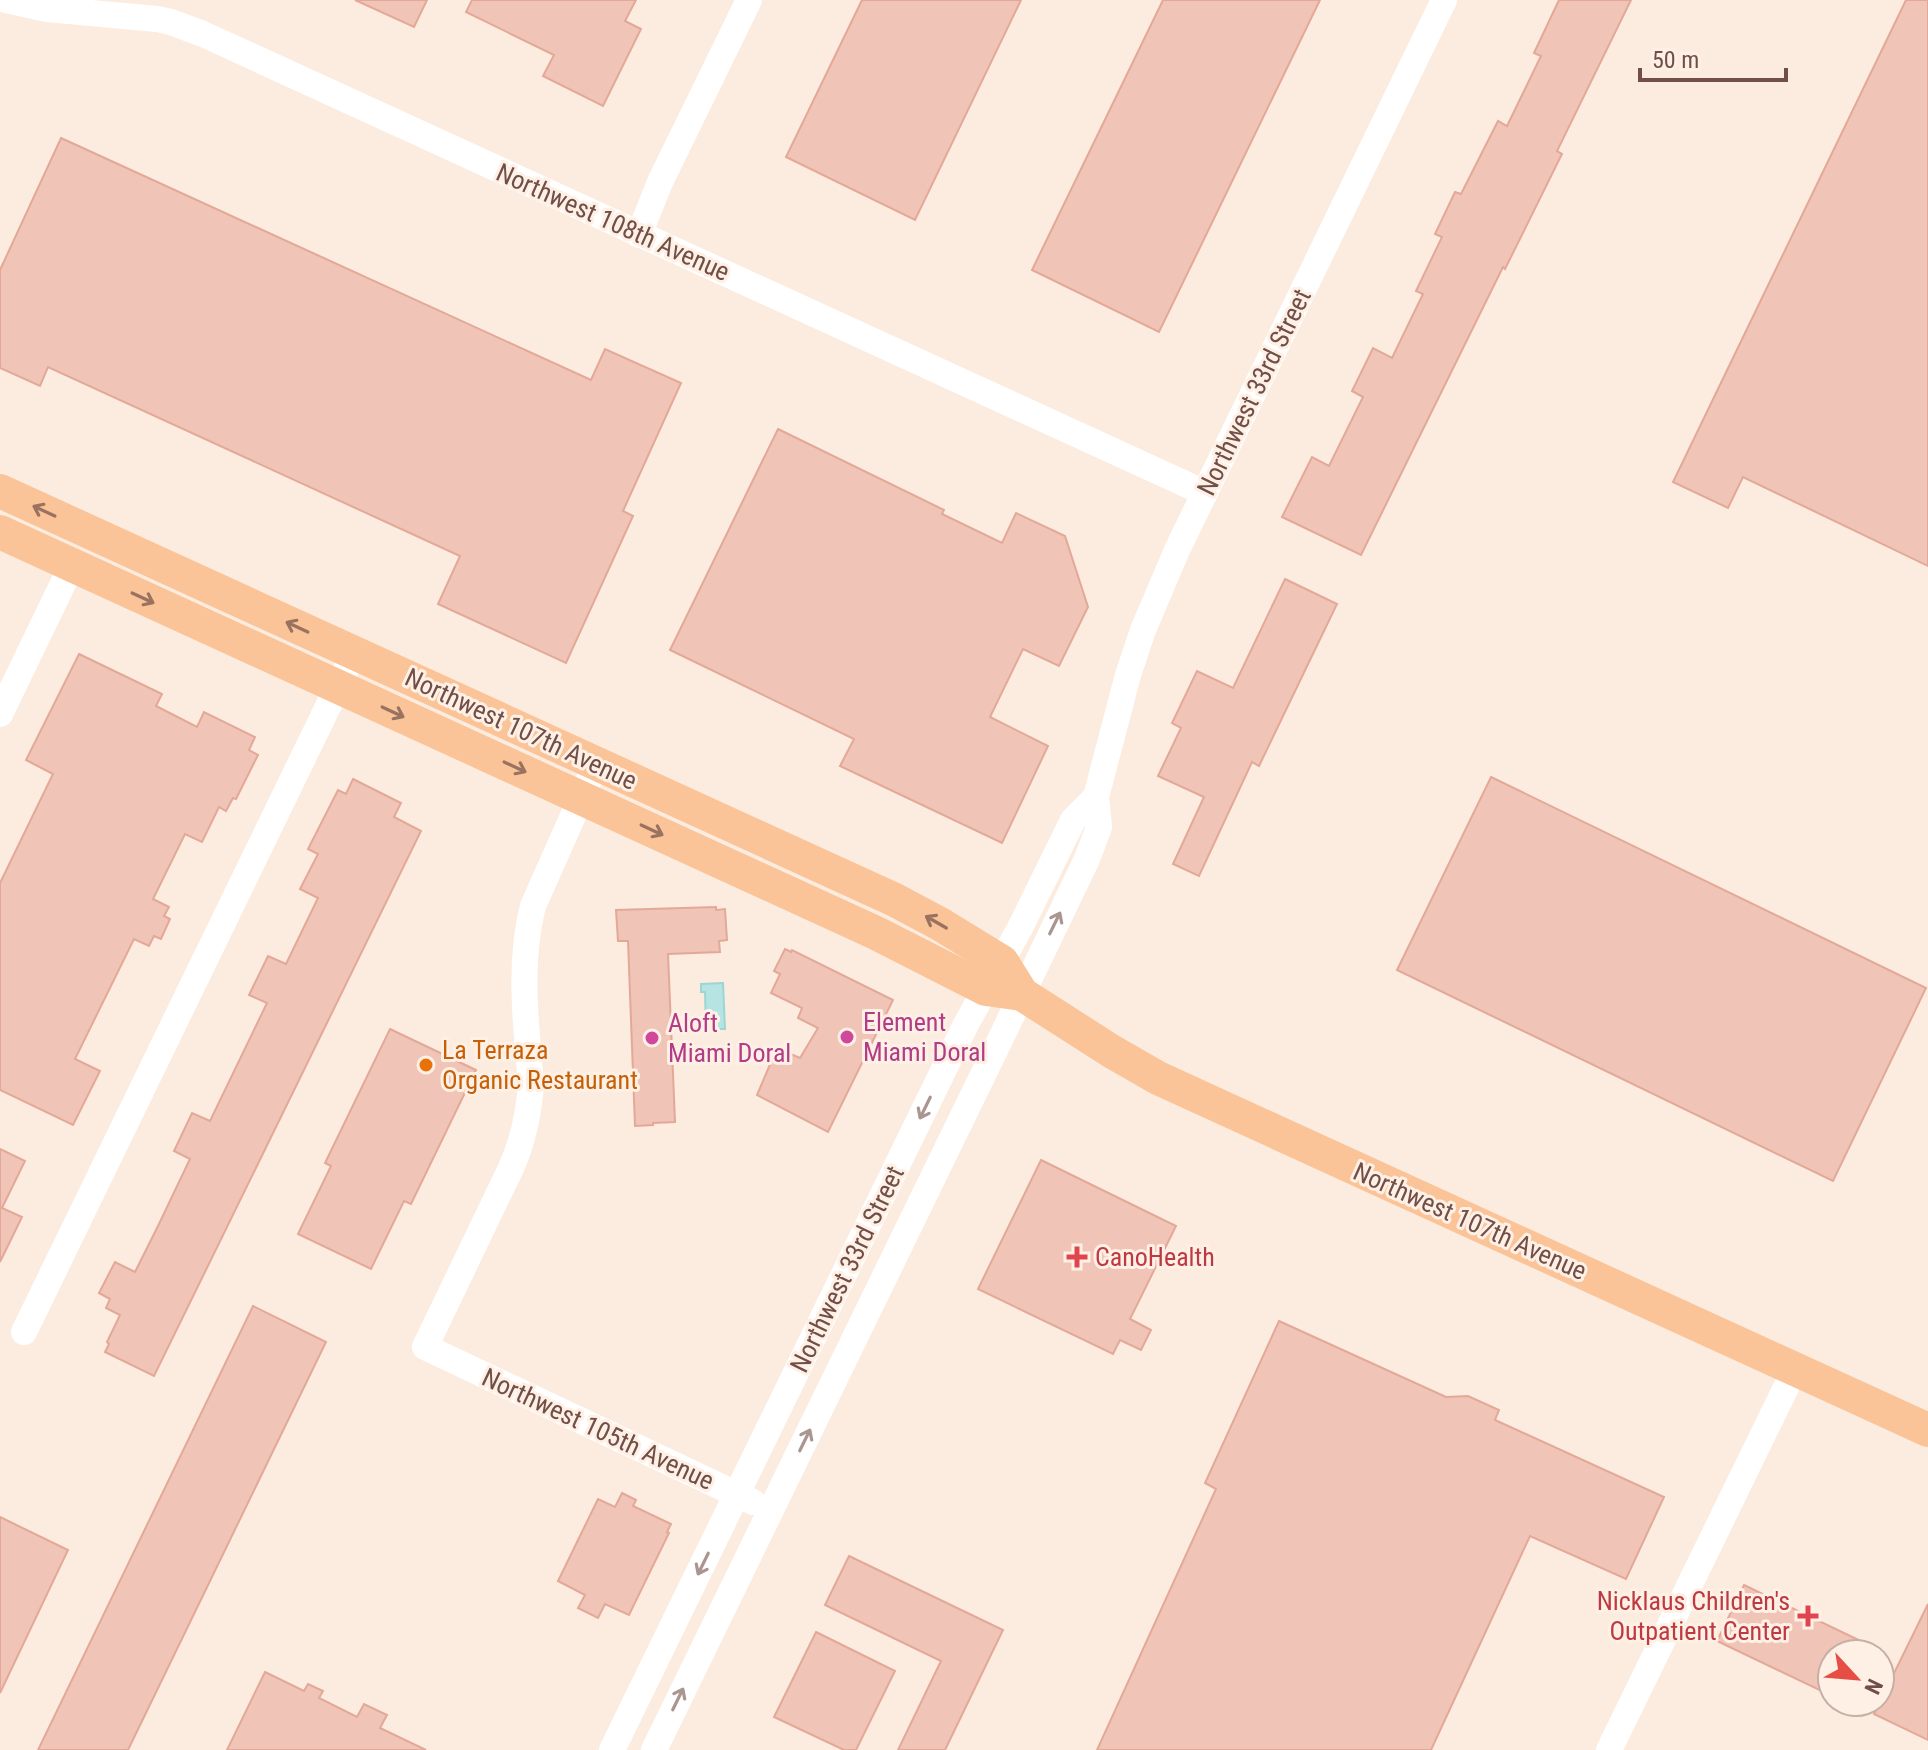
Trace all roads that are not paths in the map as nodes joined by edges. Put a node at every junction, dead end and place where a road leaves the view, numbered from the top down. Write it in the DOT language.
graph roads {
  1 [pos="6,0"];
  2 [pos="749,0"];
  3 [pos="1444,0"];
  4 [pos="126,8"];
  5 [pos="639,235"];
  6 [pos="0,491"];
  7 [pos="1205,493"];
  8 [pos="0,532"];
  9 [pos="89,532"];
  10 [pos="72,565"];
  11 [pos="354,653"];
  12 [pos="338,687"];
  13 [pos="0,714"];
  14 [pos="596,764"];
  15 [pos="1096,797"];
  16 [pos="581,798"];
  17 [pos="994,976"];
  18 [pos="1022,994"];
  19 [pos="24,1332"];
  20 [pos="1795,1369"];
  21 [pos="1928,1430"];
  22 [pos="737,1494"];
  23 [pos="771,1510"];
  24 [pos="612,1750"];
  25 [pos="654,1750"];
  26 [pos="1609,1750"];
  1 -- 4 [label="street, Northwest 108th Avenue"];
  2 -- 5 [label="street"];
  3 -- 7 [label="street, Northwest 33rd Street"];
  4 -- 5 [label="street, Northwest 108th Avenue"];
  5 -- 7 [label="street, Northwest 108th Avenue"];
  9 -- 6 [label="main road, Northwest 107th Avenue, one-way"];
  7 -- 15 [label="street, Northwest 33rd Street"];
  8 -- 10 [label="main road, Northwest 107th Avenue"];
  9 -- 10 [label="main road"];
  11 -- 9 [label="main road, Northwest 107th Avenue, one-way"];
  10 -- 12 [label="main road, Northwest 107th Avenue, one-way"];
  10 -- 13 [label="street"];
  11 -- 12 [label="street"];
  11 -- 14 [label="main road, Northwest 107th Avenue"];
  12 -- 16 [label="main road, Northwest 107th Avenue, one-way"];
  12 -- 19 [label="street"];
  14 -- 16 [label="street"];
  17 -- 14 [label="main road, Northwest 107th Avenue, one-way"];
  15 -- 17 [label="street, Northwest 33rd Street"];
  18 -- 15 [label="street, Northwest 33rd Street, one-way"];
  16 -- 17 [label="main road, Northwest 107th Avenue, one-way"];
  16 -- 22 [label="street, Northwest 105th Avenue"];
  17 -- 18 [label="main road, Northwest 107th Avenue"];
  17 -- 22 [label="street, Northwest 33rd Street, one-way"];
  18 -- 20 [label="main road, Northwest 107th Avenue"];
  23 -- 18 [label="street, Northwest 33rd Street, one-way"];
  20 -- 21 [label="main road, Northwest 107th Avenue"];
  20 -- 26 [label="street"];
  22 -- 23 [label="street, Northwest 105th Avenue"];
  22 -- 24 [label="street, Northwest 33rd Street, one-way"];
  25 -- 23 [label="street, Northwest 33rd Street, one-way"];
}
